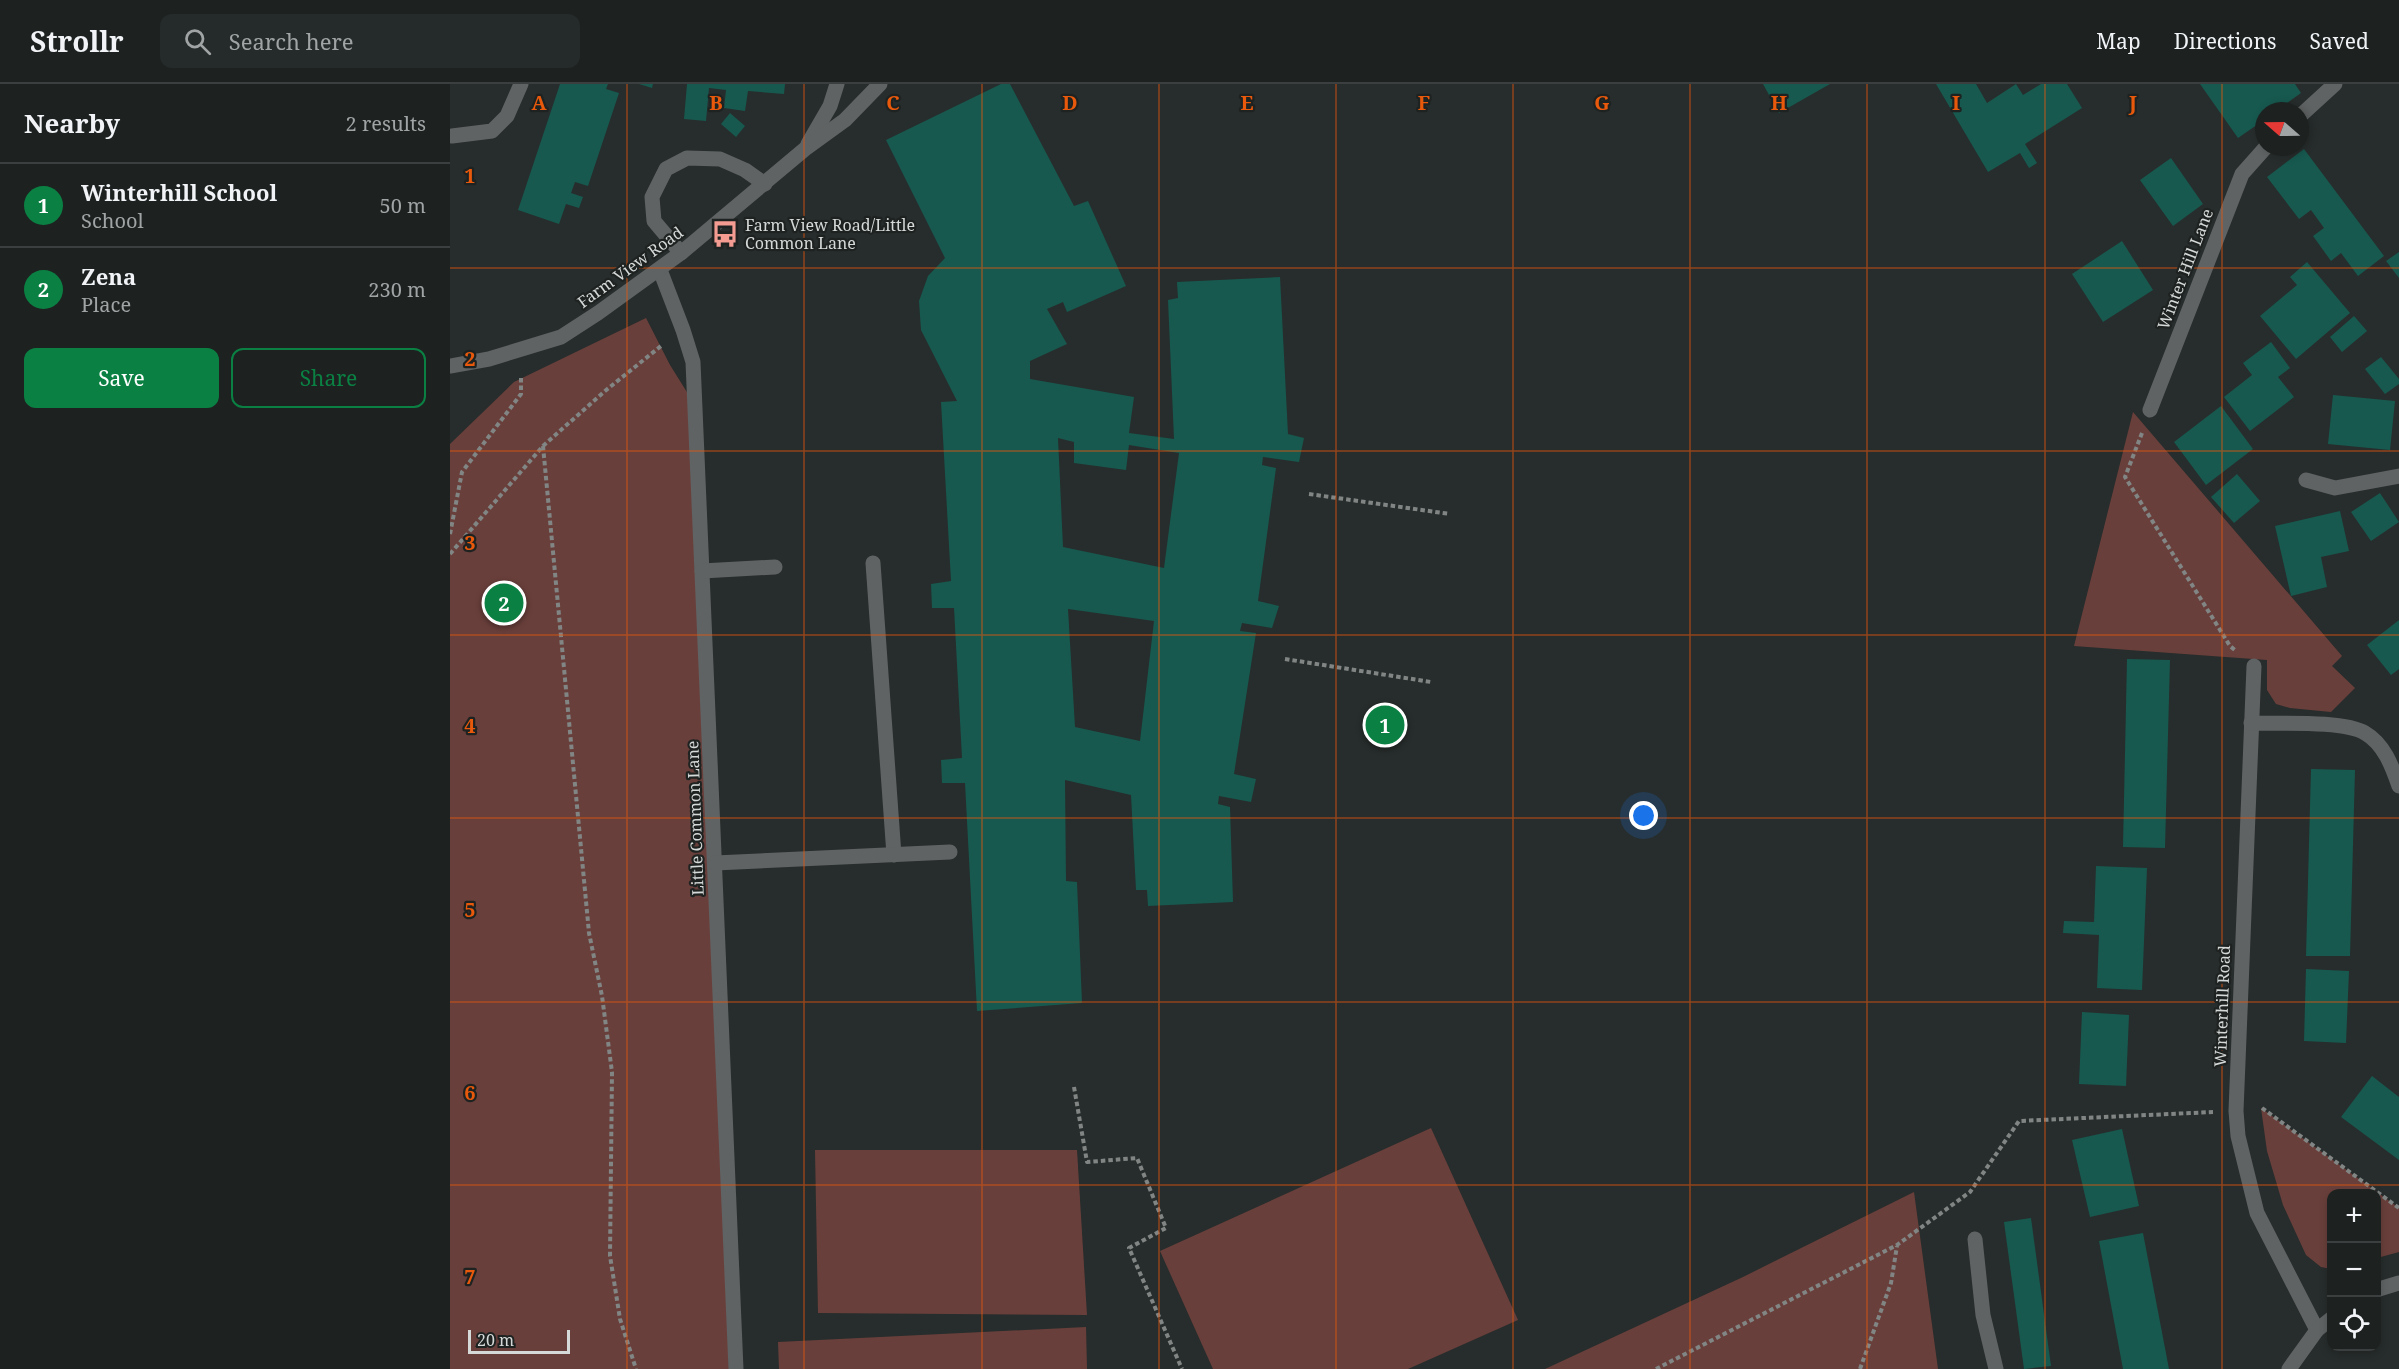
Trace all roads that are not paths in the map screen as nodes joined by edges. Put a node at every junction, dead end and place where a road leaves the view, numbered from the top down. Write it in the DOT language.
graph roads {
  1 [pos="521,84"];
  2 [pos="837,84"];
  3 [pos="880,84"];
  4 [pos="2336,84"];
  5 [pos="2309,108"];
  6 [pos="452,136"];
  7 [pos="805,149"];
  8 [pos="2258,156"];
  9 [pos="765,184"];
  10 [pos="681,253"];
  11 [pos="660,270"];
  12 [pos="450,366"];
  13 [pos="2150,410"];
  14 [pos="2399,476"];
  15 [pos="2306,480"];
  16 [pos="873,562"];
  17 [pos="775,567"];
  18 [pos="702,571"];
  19 [pos="2254,666"];
  20 [pos="2251,723"];
  21 [pos="2399,786"];
  22 [pos="950,852"];
  23 [pos="894,855"];
  24 [pos="715,863"];
  25 [pos="1975,1239"];
  26 [pos="2399,1283"];
  27 [pos="2381,1288"];
  28 [pos="2327,1321"];
  29 [pos="2317,1330"];
  30 [pos="736,1369"];
  31 [pos="1996,1369"];
  32 [pos="2289,1369"];
  1 -- 6 [label="street"];
  2 -- 7 [label="street, Farm View Road"];
  3 -- 7 [label="street, Farm View Road"];
  4 -- 5 [label="street"];
  7 -- 9 [label="street, Farm View Road"];
  8 -- 13 [label="street, Winter Hill Lane"];
  9 -- 10 [label="street, Farm View Road"];
  9 -- 10 [label="street"];
  10 -- 11 [label="street, Farm View Road"];
  11 -- 12 [label="street, Farm View Road"];
  11 -- 18 [label="street, Little Common Lane"];
  14 -- 15 [label="street"];
  16 -- 23 [label="street"];
  17 -- 18 [label="street"];
  18 -- 24 [label="street, Little Common Lane"];
  19 -- 20 [label="street, Winterhill Road"];
  20 -- 21 [label="street"];
  20 -- 29 [label="street, Winterhill Road"];
  22 -- 23 [label="street"];
  23 -- 24 [label="street"];
  24 -- 30 [label="street, Little Common Lane"];
  25 -- 31 [label="street"];
  26 -- 27 [label="street"];
  28 -- 29 [label="street"];
  29 -- 32 [label="street"];
}
